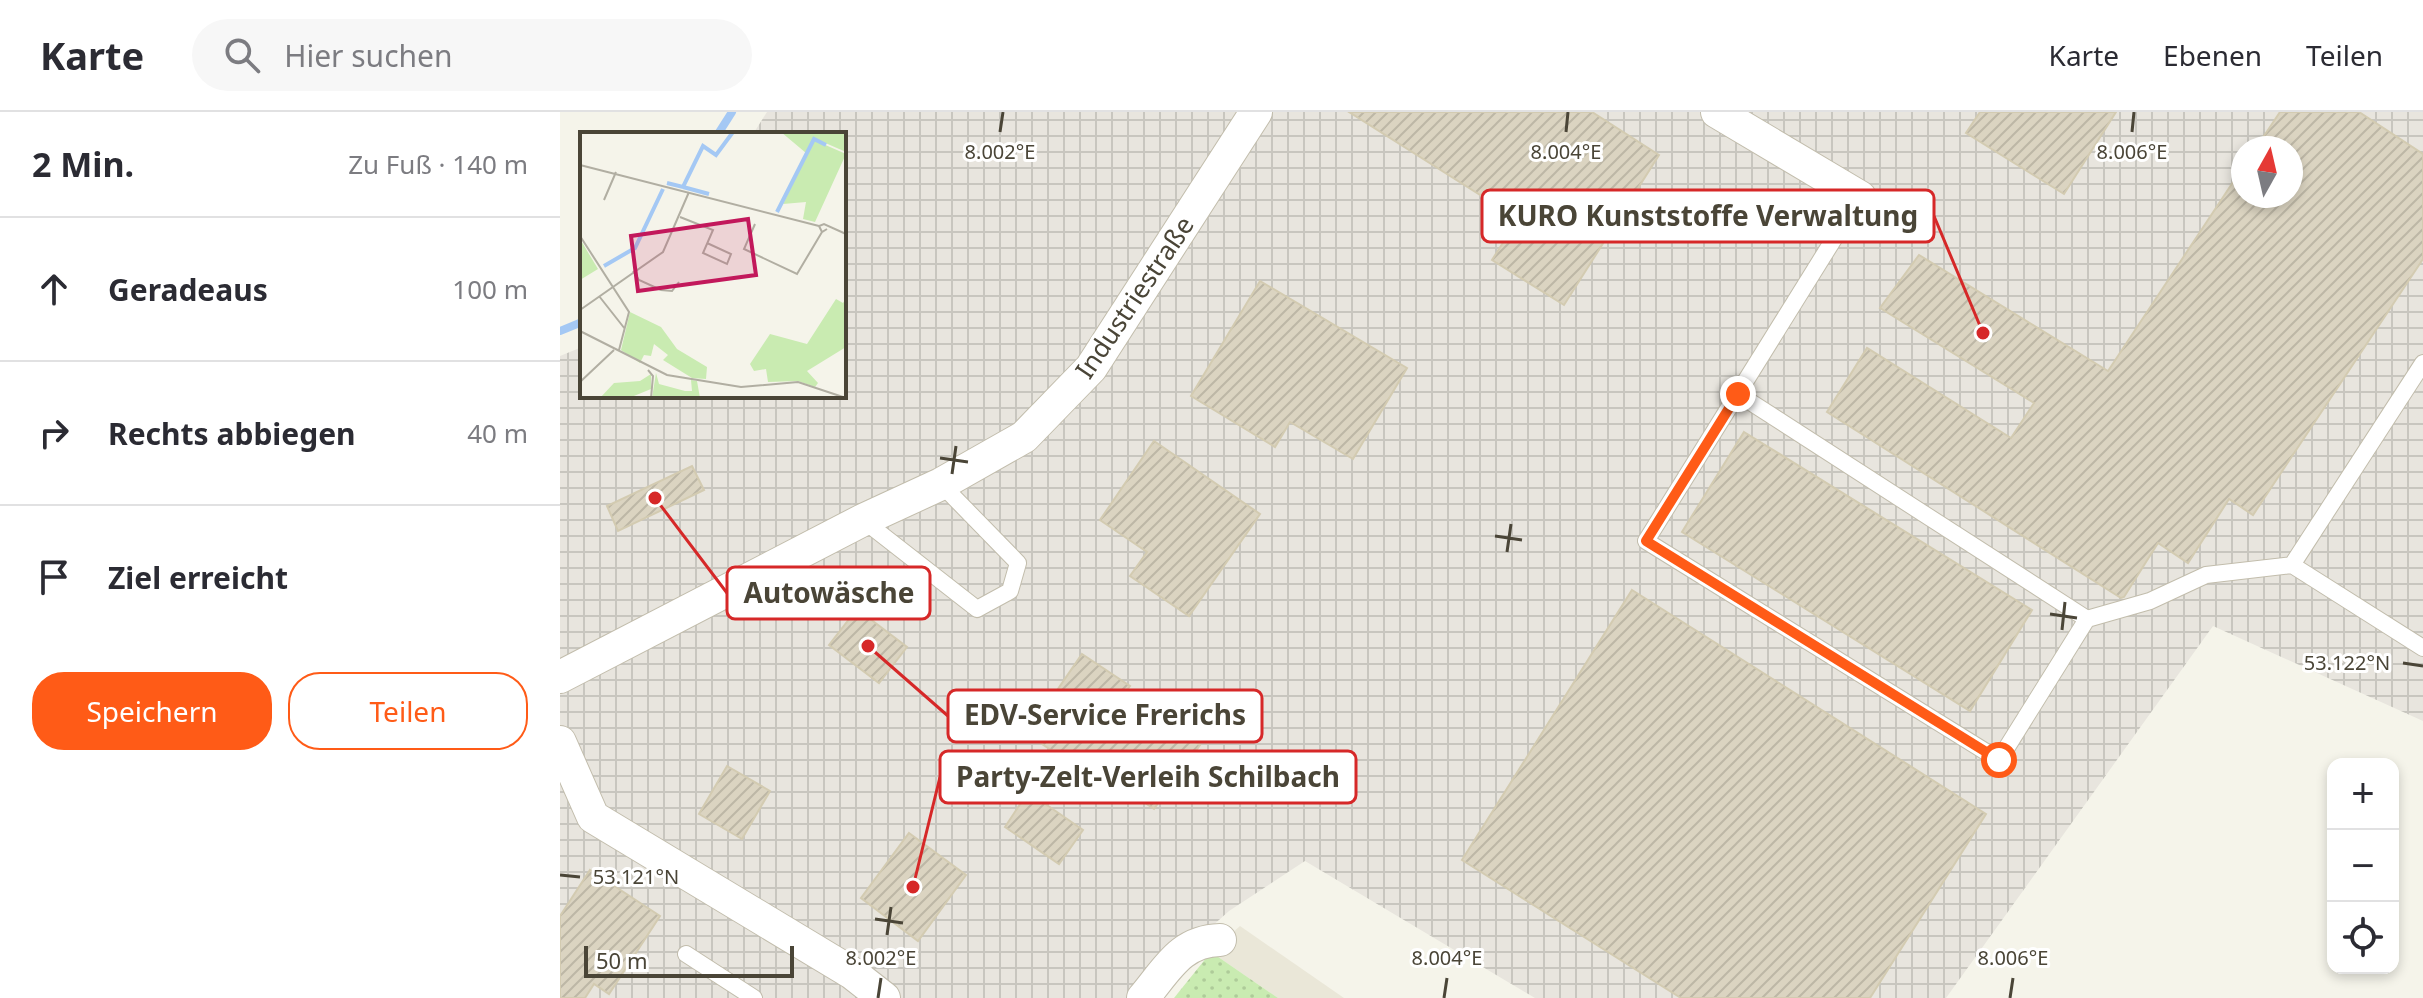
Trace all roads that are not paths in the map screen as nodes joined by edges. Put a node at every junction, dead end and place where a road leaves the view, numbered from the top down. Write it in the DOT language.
graph roads {
  1 [pos="1256,112"];
  2 [pos="1717,112"];
  3 [pos="1860,197"];
  4 [pos="2423,363"];
  5 [pos="1738,394"];
  6 [pos="941,484"];
  7 [pos="863,520"];
  8 [pos="2292,565"];
  9 [pos="2087,619"];
  10 [pos="2423,648"];
  11 [pos="560,677"];
  12 [pos="560,742"];
  13 [pos="1220,940"];
  14 [pos="686,954"];
  15 [pos="754,998"];
  16 [pos="884,998"];
  17 [pos="1143,998"];
  1 -- 6 [label="street, Industriestraße"];
  2 -- 3 [label="street"];
  3 -- 5 [label="lane"];
  4 -- 8 [label="lane"];
  5 -- 9 [label="lane"];
  5 -- 9 [label="lane"];
  6 -- 7 [label="street, Industriestraße"];
  6 -- 7 [label="lane"];
  7 -- 11 [label="street, Industriestraße"];
  8 -- 9 [label="lane"];
  8 -- 10 [label="lane"];
  12 -- 16 [label="street"];
  13 -- 17 [label="street"];
  14 -- 15 [label="lane"];
}
